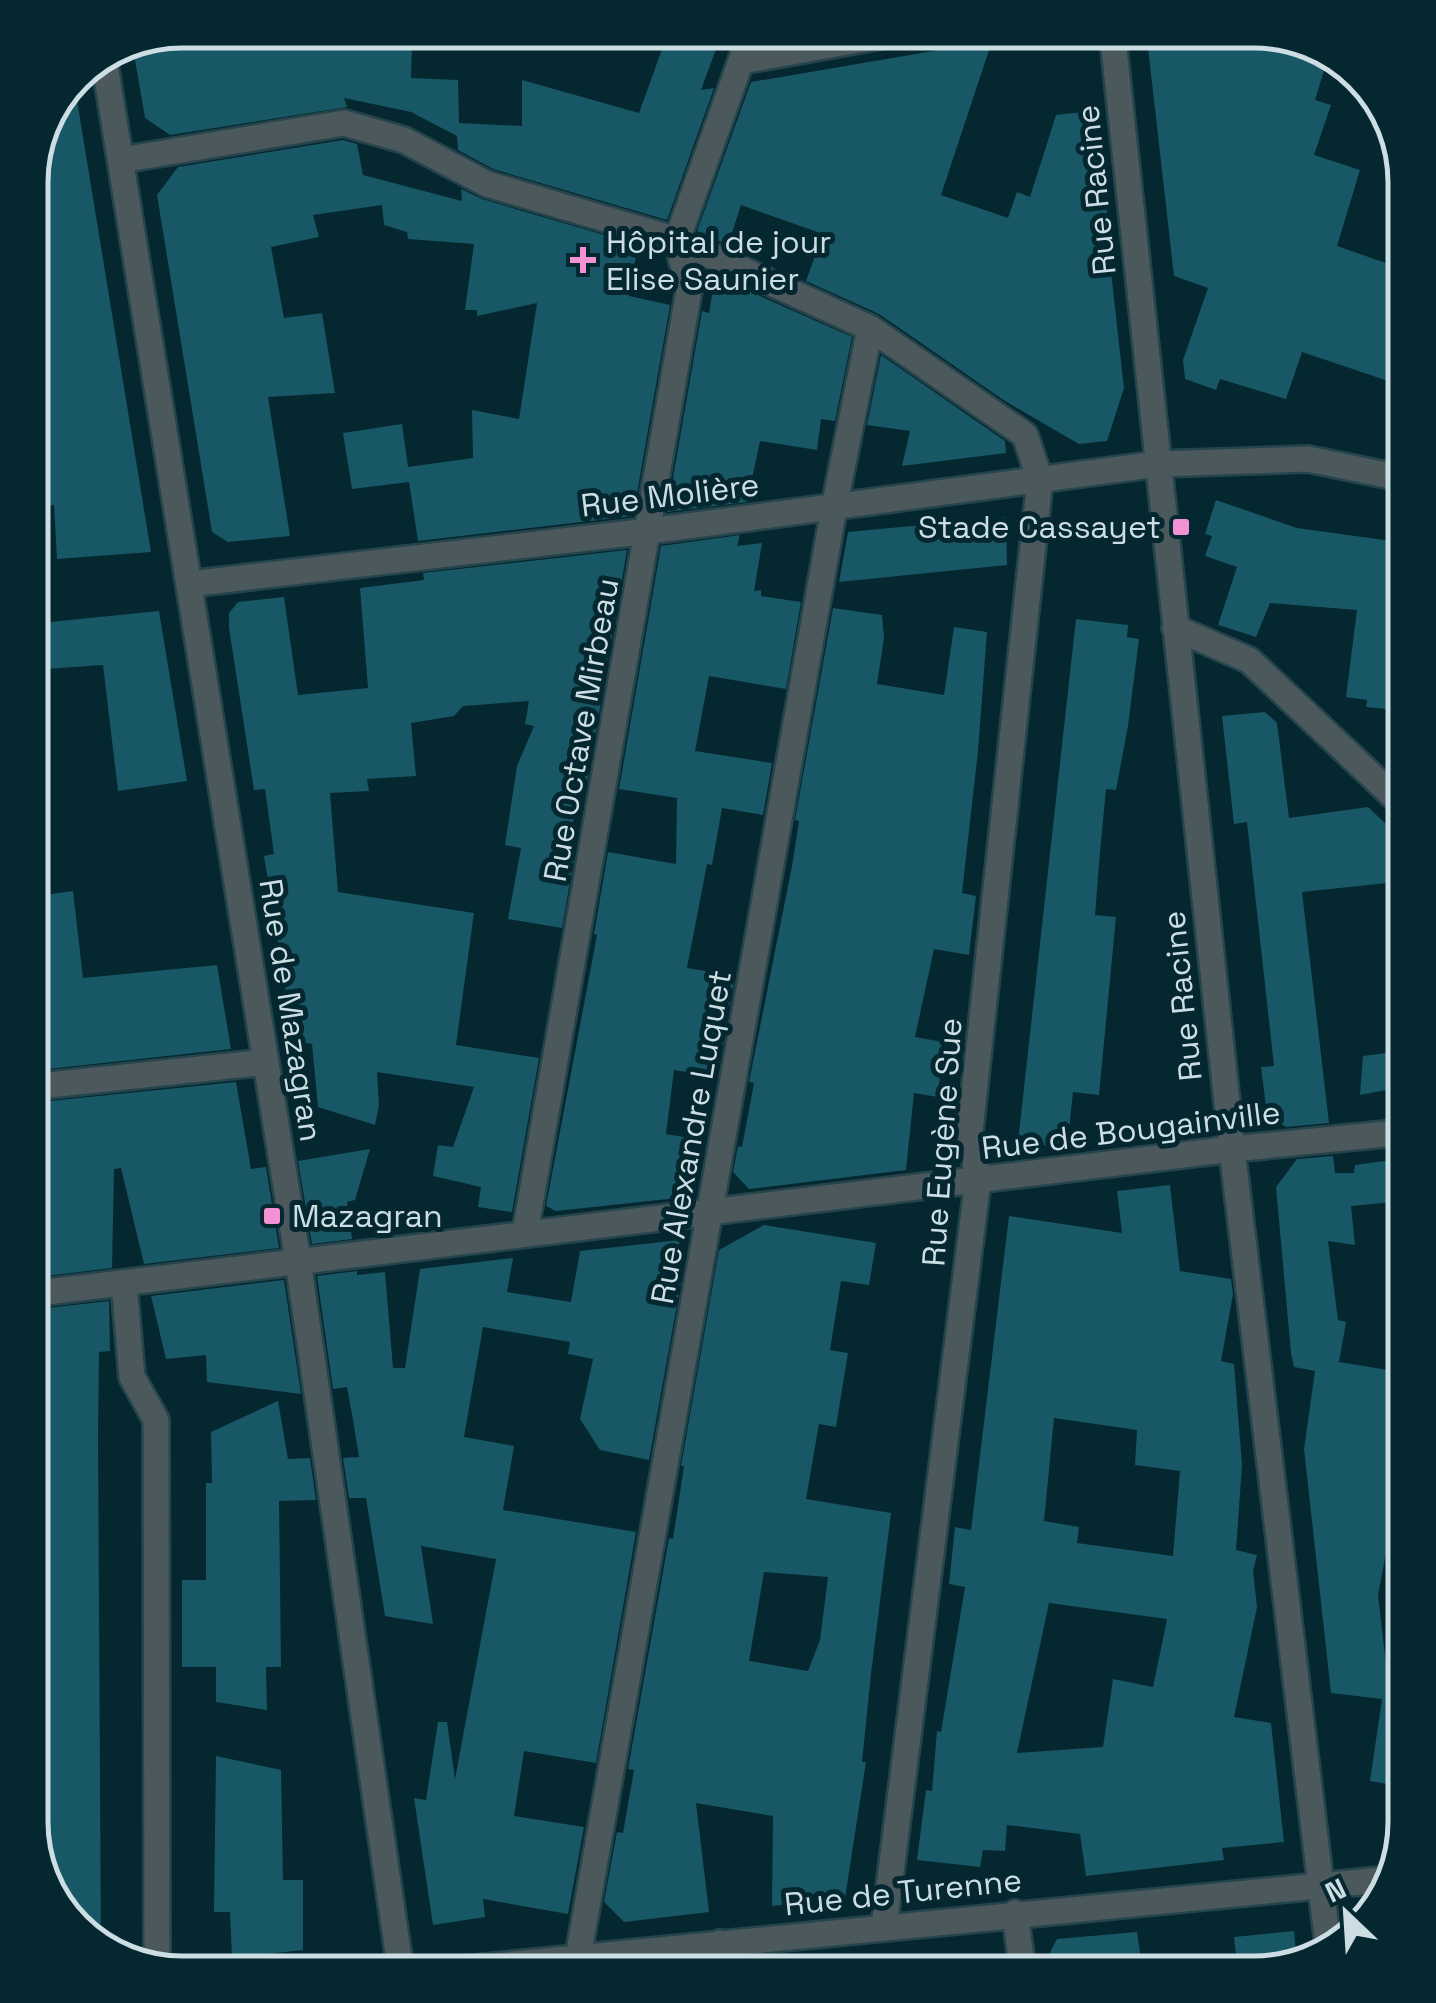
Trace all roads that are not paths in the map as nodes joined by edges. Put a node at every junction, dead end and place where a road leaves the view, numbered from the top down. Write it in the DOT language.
graph roads {
  1 [pos="746,48"];
  2 [pos="814,48"];
  3 [pos="1114,48"];
  4 [pos="742,61"];
  5 [pos="106,71"];
  6 [pos="121,160"];
  7 [pos="677,240"];
  8 [pos="870,328"];
  9 [pos="1158,464"];
  10 [pos="1388,474"];
  11 [pos="1040,480"];
  12 [pos="834,508"];
  13 [pos="650,531"];
  14 [pos="189,584"];
  15 [pos="1176,628"];
  16 [pos="1388,791"];
  17 [pos="266,1062"];
  18 [pos="48,1086"];
  19 [pos="1388,1134"];
  20 [pos="1232,1149"];
  21 [pos="978,1180"];
  22 [pos="711,1214"];
  23 [pos="525,1233"];
  24 [pos="298,1261"];
  25 [pos="124,1284"];
  26 [pos="48,1292"];
  27 [pos="1375,1879"];
  28 [pos="1321,1883"];
  29 [pos="1016,1913"];
  30 [pos="884,1927"];
  31 [pos="1328,1934"];
  32 [pos="720,1944"];
  33 [pos="157,1953"];
  34 [pos="399,1955"];
  35 [pos="578,1955"];
  36 [pos="596,1955"];
  37 [pos="721,1956"];
  38 [pos="1021,1956"];
  1 -- 4 [label="street"];
  2 -- 4 [label="street"];
  3 -- 9 [label="street, Rue Racine"];
  4 -- 7 [label="street"];
  5 -- 6 [label="street, Rue de Mazagran"];
  6 -- 7 [label="street"];
  6 -- 14 [label="street, Rue de Mazagran"];
  7 -- 8 [label="street"];
  7 -- 13 [label="street, Rue Octave Mirbeau"];
  8 -- 11 [label="street"];
  8 -- 12 [label="street, Rue Alexandre Luquet"];
  9 -- 10 [label="street, Rue Molière"];
  9 -- 11 [label="street, Rue Molière"];
  9 -- 15 [label="street, Rue Racine"];
  11 -- 12 [label="street, Rue Molière"];
  11 -- 21 [label="street, Rue Eugène Sue"];
  12 -- 13 [label="street, Rue Molière"];
  12 -- 22 [label="street, Rue Alexandre Luquet"];
  13 -- 14 [label="street, Rue Molière"];
  13 -- 23 [label="street, Rue Octave Mirbeau"];
  14 -- 17 [label="street, Rue de Mazagran"];
  15 -- 16 [label="street"];
  15 -- 20 [label="street, Rue Racine"];
  17 -- 18 [label="street"];
  17 -- 24 [label="street, Rue de Mazagran"];
  19 -- 20 [label="street, Rue de Bougainville"];
  20 -- 21 [label="street, Rue de Bougainville"];
  20 -- 28 [label="street, Rue Racine"];
  21 -- 22 [label="street, Rue de Bougainville"];
  21 -- 30 [label="street, Rue Eugène Sue"];
  22 -- 23 [label="street, Rue de Bougainville"];
  22 -- 35 [label="street, Rue Alexandre Luquet"];
  23 -- 24 [label="street, Rue de Bougainville"];
  24 -- 25 [label="street, Rue de Bougainville"];
  24 -- 34 [label="street, Rue de Mazagran"];
  25 -- 26 [label="street, Rue de Bougainville"];
  25 -- 33 [label="street"];
  27 -- 28 [label="street, Rue de Turenne"];
  28 -- 29 [label="street, Rue de Turenne"];
  28 -- 31 [label="street, Rue Racine"];
  29 -- 30 [label="street, Rue de Turenne"];
  29 -- 38 [label="street"];
  30 -- 32 [label="street, Rue de Turenne"];
  32 -- 36 [label="street, Rue de Turenne"];
  32 -- 37 [label="street"];
}
